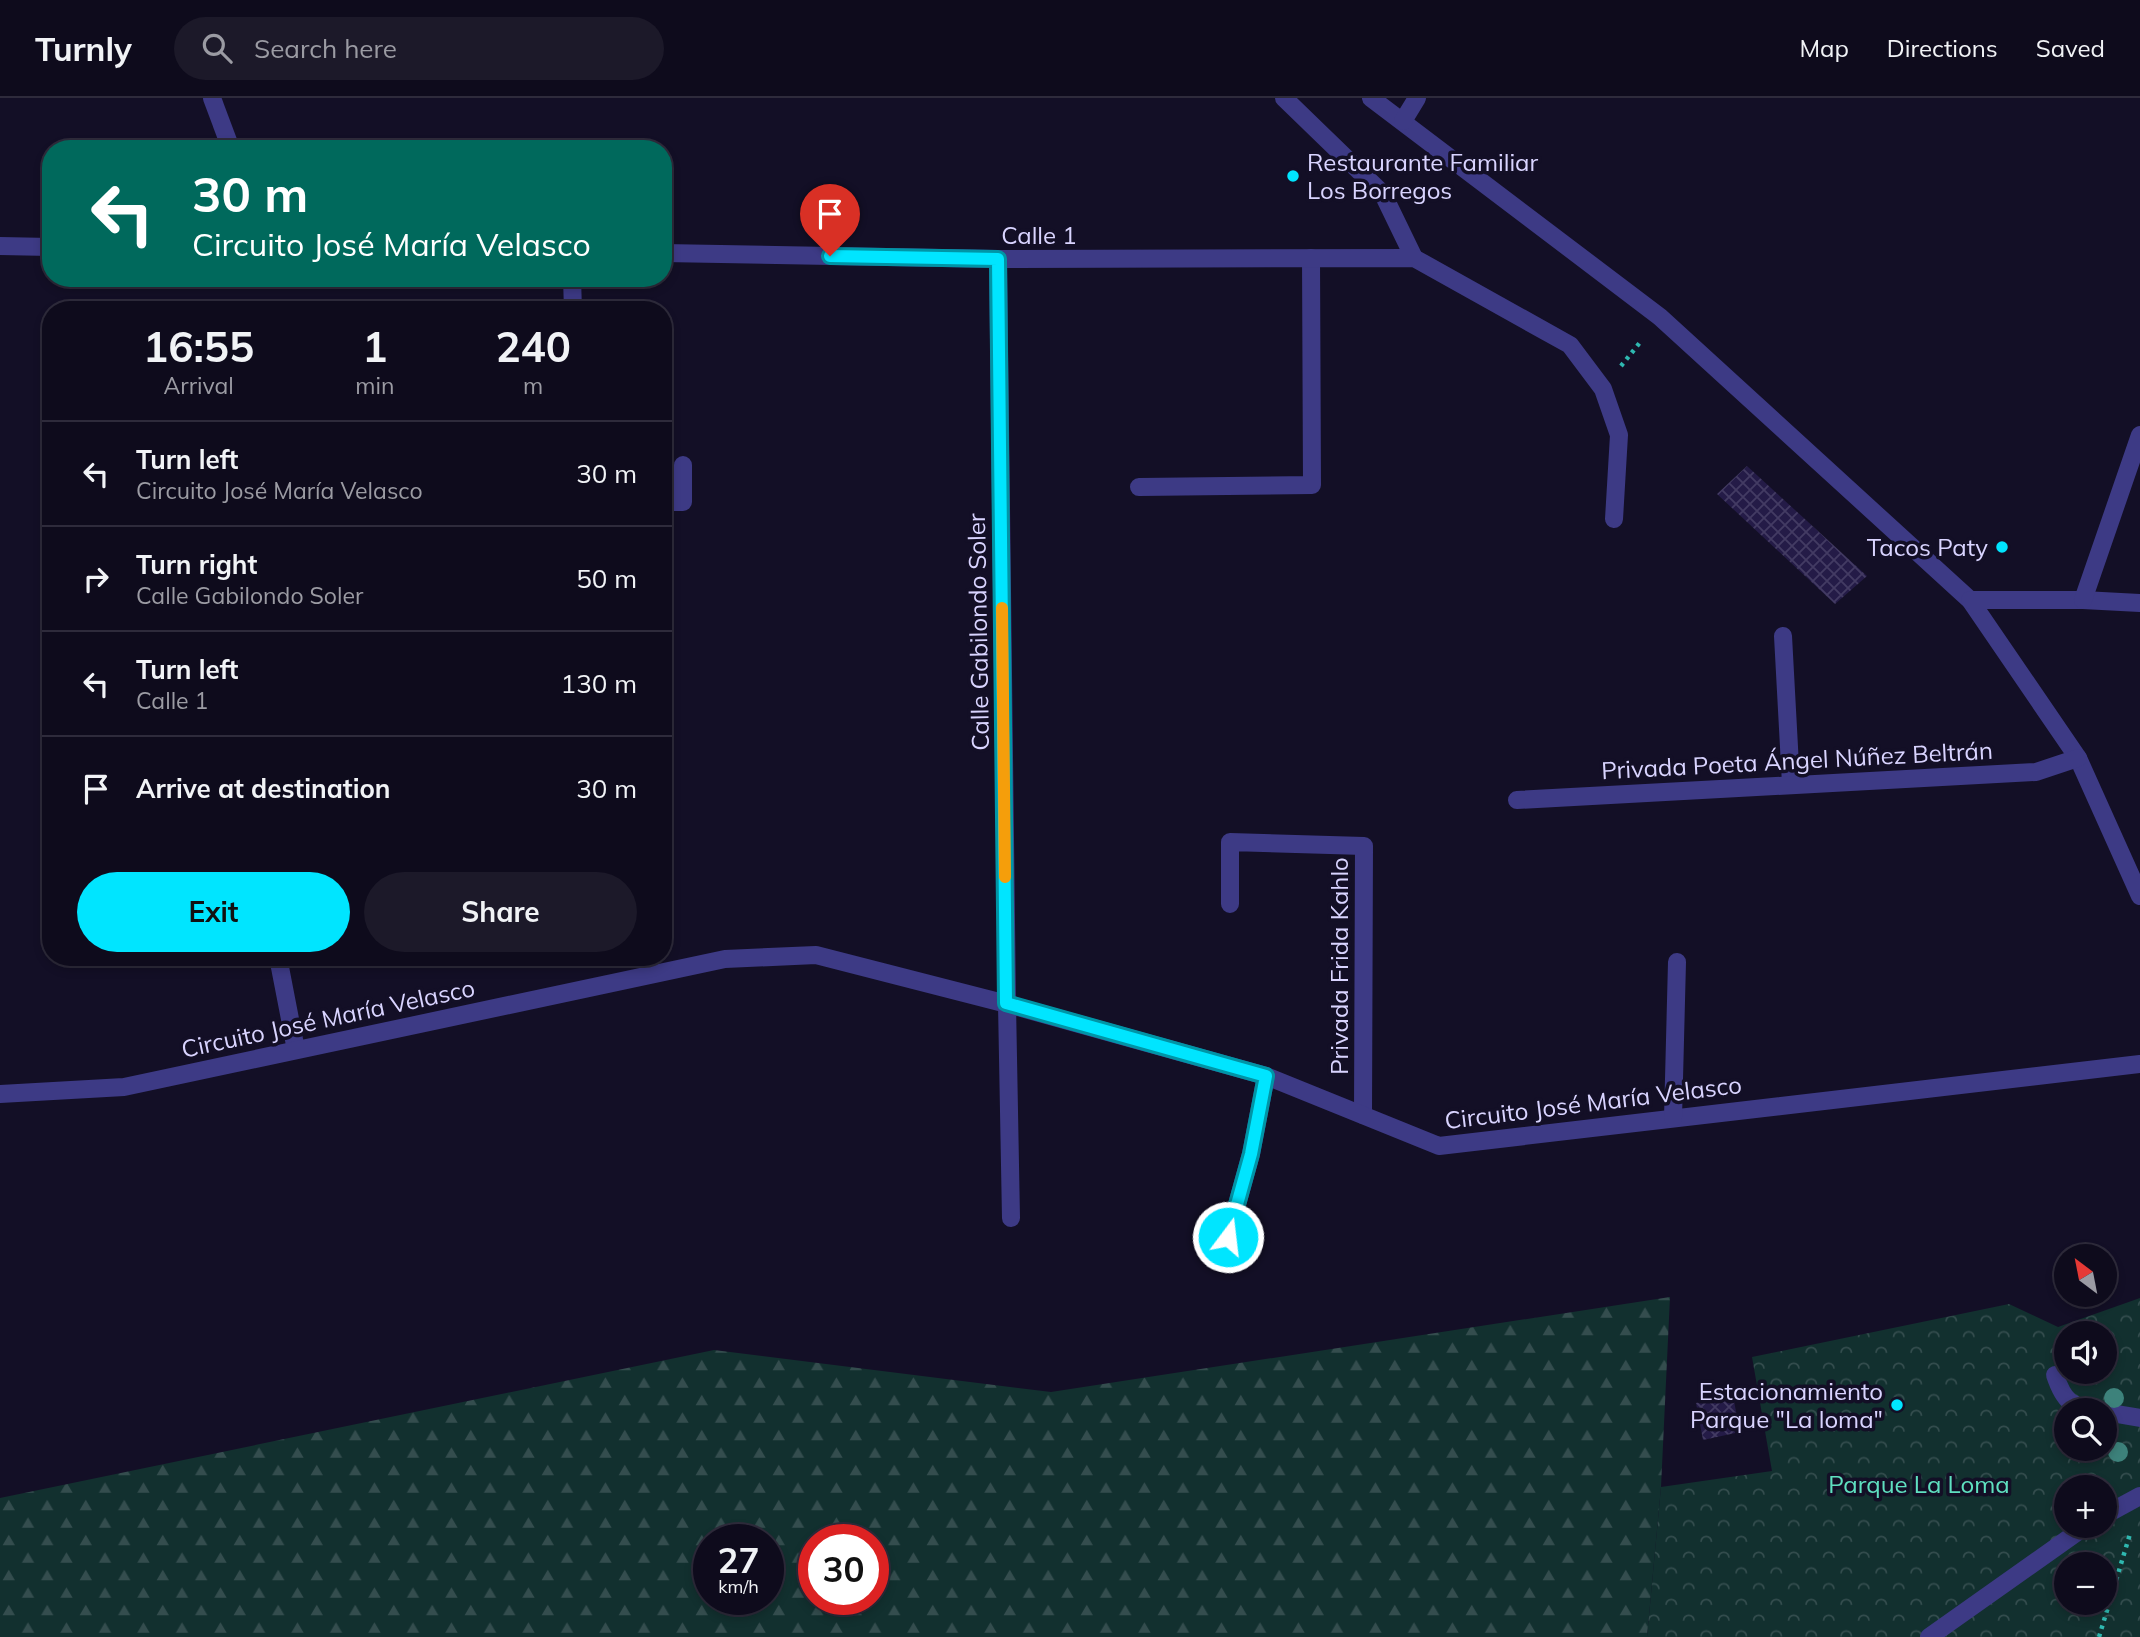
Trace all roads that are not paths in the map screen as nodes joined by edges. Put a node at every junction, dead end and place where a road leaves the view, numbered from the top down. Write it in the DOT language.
graph roads {
  1 [pos="212,98"];
  2 [pos="1284,98"];
  3 [pos="1371,98"];
  4 [pos="1417,98"];
  5 [pos="1404,121"];
  6 [pos="228,140"];
  7 [pos="0,246"];
  8 [pos="42,247"];
  9 [pos="672,253"];
  10 [pos="1311,258"];
  11 [pos="1414,258"];
  12 [pos="998,259"];
  13 [pos="2140,435"];
  14 [pos="683,465"];
  15 [pos="1139,487"];
  16 [pos="672,502"];
  17 [pos="1614,519"];
  18 [pos="1970,600"];
  19 [pos="2083,600"];
  20 [pos="2140,603"];
  21 [pos="1783,636"];
  22 [pos="2078,758"];
  23 [pos="1791,784"];
  24 [pos="1517,800"];
  25 [pos="2140,896"];
  26 [pos="1230,904"];
  27 [pos="1677,962"];
  28 [pos="280,966"];
  29 [pos="1006,1003"];
  30 [pos="296,1050"];
  31 [pos="2140,1064"];
  32 [pos="1266,1076"];
  33 [pos="0,1094"];
  34 [pos="1363,1115"];
  35 [pos="1673,1118"];
  36 [pos="1011,1218"];
  37 [pos="1228,1237"];
  38 [pos="2117,1414"];
  39 [pos="2140,1418"];
  40 [pos="2135,1499"];
  41 [pos="2117,1509"];
  42 [pos="2069,1538"];
  43 [pos="1929,1637"];
  1 -- 6 [label="street"];
  2 -- 11 [label="street"];
  3 -- 5 [label="street"];
  4 -- 5 [label="street"];
  5 -- 18 [label="street"];
  7 -- 8 [label="street"];
  9 -- 12 [label="street, Calle 1"];
  10 -- 11 [label="street, Calle 1"];
  10 -- 12 [label="street, Calle 1"];
  10 -- 15 [label="street"];
  11 -- 17 [label="street"];
  12 -- 29 [label="street, Calle Gabilondo Soler"];
  13 -- 19 [label="street"];
  14 -- 16 [label="street"];
  18 -- 19 [label="street"];
  18 -- 22 [label="street"];
  19 -- 20 [label="street"];
  21 -- 23 [label="street"];
  22 -- 23 [label="street, Privada Poeta Ángel Núñez Beltrán"];
  22 -- 25 [label="street"];
  23 -- 24 [label="street, Privada Poeta Ángel Núñez Beltrán"];
  26 -- 34 [label="street, Privada Frida Kahlo"];
  27 -- 35 [label="street"];
  28 -- 30 [label="street"];
  29 -- 30 [label="street, Circuito José María Velasco"];
  29 -- 32 [label="street, Circuito José María Velasco"];
  29 -- 36 [label="street, Calle Gabilondo Soler"];
  30 -- 33 [label="street, Circuito José María Velasco"];
  31 -- 35 [label="street, Circuito José María Velasco"];
  32 -- 34 [label="street, Circuito José María Velasco"];
  32 -- 37 [label="street"];
  34 -- 35 [label="street, Circuito José María Velasco"];
  38 -- 39 [label="street"];
  40 -- 41 [label="street"];
  42 -- 43 [label="street"];
}
